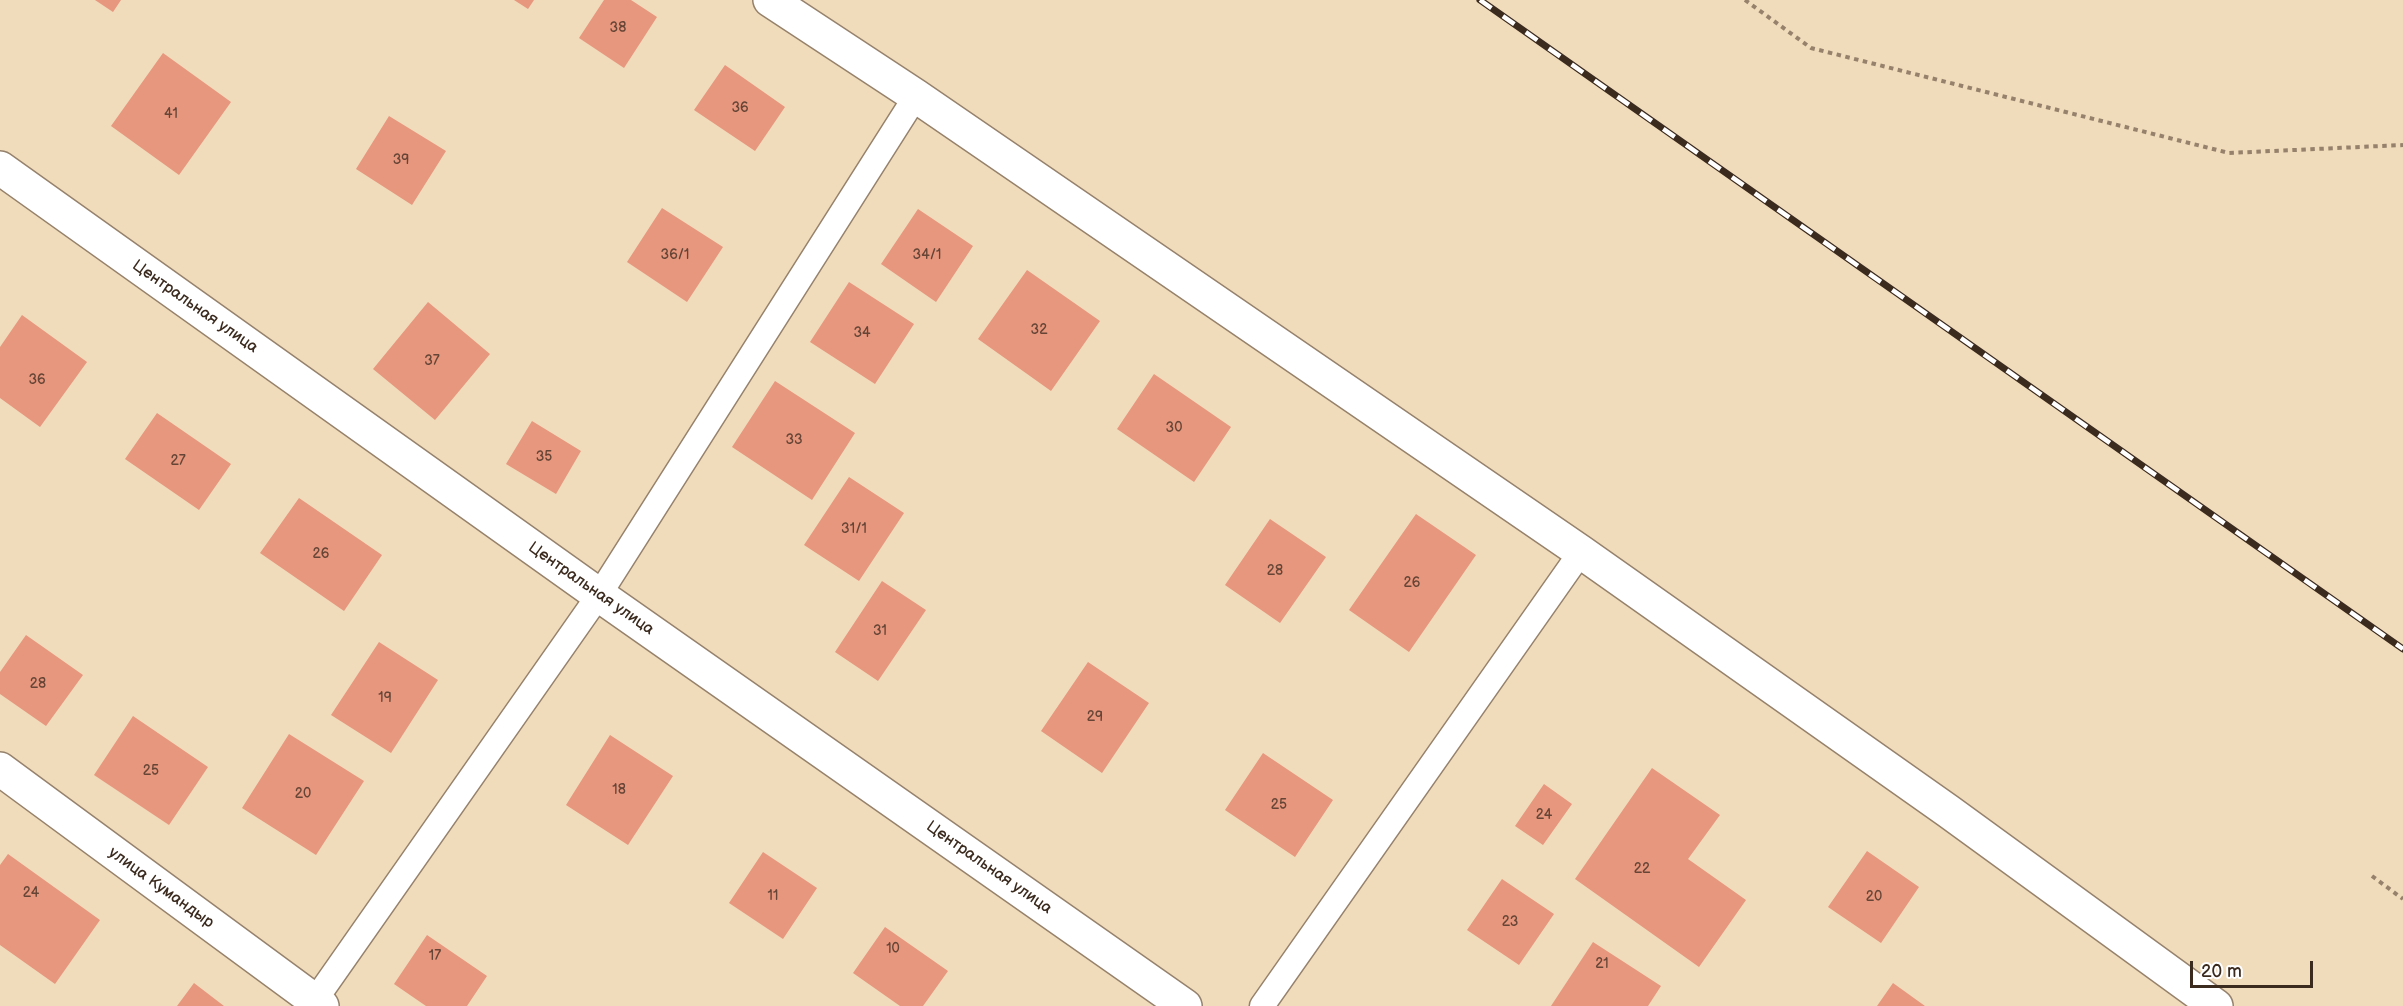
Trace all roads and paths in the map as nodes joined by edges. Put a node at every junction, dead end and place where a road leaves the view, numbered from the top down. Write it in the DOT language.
graph roads {
  1 [pos="770,0"];
  2 [pos="1745,0"];
  3 [pos="916,96"];
  4 [pos="2403,146"];
  5 [pos="0,168"];
  6 [pos="1581,552"];
  7 [pos="599,595"];
  8 [pos="0,770"];
  9 [pos="2372,876"];
  10 [pos="2403,898"];
  11 [pos="316,1004"];
  12 [pos="1185,1006"];
  13 [pos="1262,1006"];
  14 [pos="2216,1006"];
  1 -- 3 [label="street"];
  2 -- 4 [label="path"];
  3 -- 6 [label="street"];
  3 -- 7 [label="lane"];
  5 -- 7 [label="street, Центральная улица"];
  6 -- 13 [label="lane"];
  6 -- 14 [label="street"];
  7 -- 11 [label="lane"];
  7 -- 12 [label="street, Центральная улица"];
  8 -- 11 [label="street, улица Кумандыр"];
  9 -- 10 [label="path"];
}
